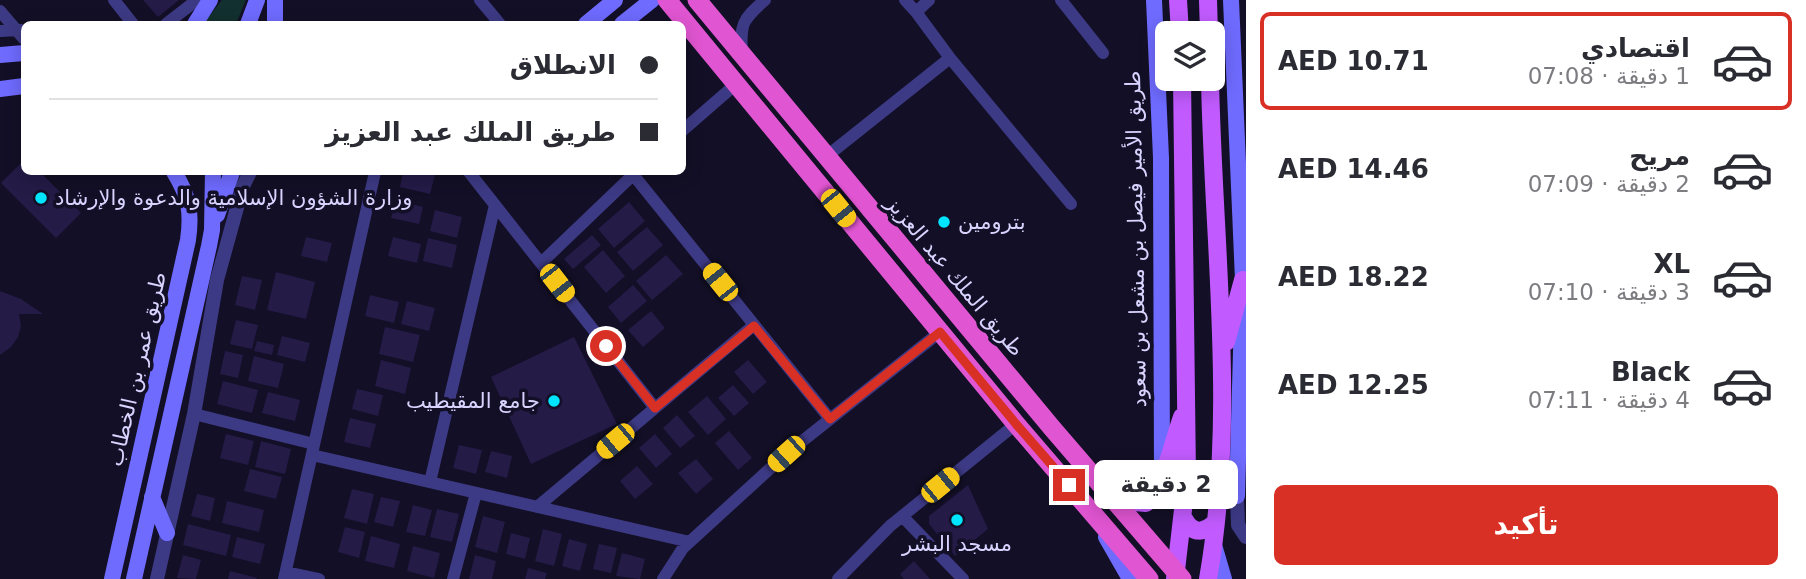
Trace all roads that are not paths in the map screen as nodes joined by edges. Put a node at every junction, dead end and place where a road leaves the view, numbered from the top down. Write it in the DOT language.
graph roads {
  1 [pos="114,0"];
  2 [pos="197,0"];
  3 [pos="210,0"];
  4 [pos="257,0"];
  5 [pos="275,0"];
  6 [pos="480,0"];
  7 [pos="615,0"];
  8 [pos="652,0"];
  9 [pos="667,0"];
  10 [pos="697,0"];
  11 [pos="765,0"];
  12 [pos="905,0"];
  13 [pos="929,0"];
  14 [pos="1061,0"];
  15 [pos="1155,0"];
  16 [pos="1178,0"];
  17 [pos="1208,0"];
  18 [pos="1232,0"];
  19 [pos="602,6"];
  20 [pos="0,11"];
  21 [pos="916,12"];
  22 [pos="131,21"];
  23 [pos="170,21"];
  24 [pos="197,21"];
  25 [pos="249,21"];
  26 [pos="275,21"];
  27 [pos="498,21"];
  28 [pos="589,21"];
  29 [pos="626,21"];
  30 [pos="684,21"];
  31 [pos="1160,21"];
  32 [pos="1179,21"];
  33 [pos="1209,21"];
  34 [pos="686,23"];
  35 [pos="0,30"];
  36 [pos="21,33"];
  37 [pos="21,52"];
  38 [pos="1103,53"];
  39 [pos="742,54"];
  40 [pos="0,55"];
  41 [pos="950,58"];
  42 [pos="736,85"];
  43 [pos="21,86"];
  44 [pos="0,89"];
  45 [pos="1178,91"];
  46 [pos="1183,91"];
  47 [pos="1211,91"];
  48 [pos="1184,114"];
  49 [pos="686,128"];
  50 [pos="827,156"];
  51 [pos="1242,165"];
  52 [pos="176,175"];
  53 [pos="213,175"];
  54 [pos="231,175"];
  55 [pos="248,175"];
  56 [pos="375,175"];
  57 [pos="471,175"];
  58 [pos="630,175"];
  59 [pos="635,175"];
  60 [pos="1071,204"];
  61 [pos="495,205"];
  62 [pos="212,230"];
  63 [pos="541,263"];
  64 [pos="1243,280"];
  65 [pos="754,326"];
  66 [pos="940,332"];
  67 [pos="1222,359"];
  68 [pos="1186,404"];
  69 [pos="655,408"];
  70 [pos="194,414"];
  71 [pos="830,419"];
  72 [pos="1016,424"];
  73 [pos="1052,428"];
  74 [pos="313,449"];
  75 [pos="1162,477"];
  76 [pos="430,482"];
  77 [pos="476,493"];
  78 [pos="1237,496"];
  79 [pos="152,497"];
  80 [pos="1087,505"];
  81 [pos="537,507"];
  82 [pos="902,516"];
  83 [pos="1184,519"];
  84 [pos="1216,522"];
  85 [pos="167,533"];
  86 [pos="1246,537"];
  87 [pos="690,542"];
  88 [pos="1214,545"];
  89 [pos="285,575"];
  90 [pos="1178,576"];
  91 [pos="112,579"];
  92 [pos="134,579"];
  93 [pos="157,579"];
  94 [pos="319,579"];
  95 [pos="453,579"];
  96 [pos="663,579"];
  97 [pos="838,579"];
  98 [pos="963,579"];
  99 [pos="1129,579"];
  100 [pos="1149,579"];
  101 [pos="1208,579"];
  102 [pos="1224,579"];
  1 -- 22 [label="street"];
  2 -- 23 [label="street"];
  3 -- 24 [label="main road"];
  4 -- 25 [label="main road"];
  5 -- 26 [label="main road"];
  6 -- 27 [label="street"];
  7 -- 19 [label="main road"];
  8 -- 29 [label="main road"];
  9 -- 30 [label="highway"];
  10 -- 39 [label="highway, طريق الملك عبد العزيز"];
  11 -- 39 [label="street"];
  12 -- 21 [label="street"];
  13 -- 21 [label="street"];
  14 -- 38 [label="street"];
  15 -- 31 [label="main road"];
  15 -- 75 [label="main road, طريق الأمير فيصل بن مشعل بن سعود"];
  16 -- 32 [label="main road"];
  17 -- 33 [label="main road"];
  18 -- 51 [label="main road"];
  19 -- 28 [label="main road"];
  20 -- 36 [label="street"];
  21 -- 41 [label="street"];
  34 -- 42 [label="highway"];
  35 -- 36 [label="street"];
  37 -- 40 [label="main road"];
  39 -- 50 [label="highway, طريق الملك عبد العزيز"];
  41 -- 50 [label="street"];
  41 -- 60 [label="street"];
  42 -- 49 [label="street"];
  42 -- 66 [label="highway"];
  43 -- 44 [label="main road"];
  45 -- 48 [label="main road"];
  46 -- 48 [label="main road"];
  47 -- 67 [label="main road"];
  48 -- 68 [label="main road"];
  50 -- 73 [label="highway, طريق الملك عبد العزيز"];
  51 -- 64 [label="main road"];
  52 -- 91 [label="main road, طريق عمر بن الخطاب"];
  53 -- 62 [label="main road, طريق عمر بن الخطاب"];
  54 -- 62 [label="main road"];
  55 -- 70 [label="street"];
  56 -- 74 [label="street"];
  57 -- 61 [label="street"];
  58 -- 63 [label="street"];
  59 -- 65 [label="street"];
  61 -- 63 [label="street"];
  61 -- 76 [label="street"];
  62 -- 79 [label="main road, طريق عمر بن الخطاب"];
  63 -- 69 [label="street"];
  64 -- 67 [label="main road"];
  64 -- 78 [label="main road"];
  65 -- 69 [label="street"];
  65 -- 71 [label="street"];
  66 -- 71 [label="street"];
  66 -- 72 [label="highway"];
  67 -- 84 [label="main road"];
  68 -- 75 [label="main road"];
  68 -- 83 [label="main road"];
  69 -- 81 [label="street"];
  70 -- 74 [label="street"];
  70 -- 85 [label="street"];
  71 -- 87 [label="street"];
  72 -- 80 [label="highway"];
  72 -- 82 [label="street"];
  73 -- 75 [label="main road"];
  73 -- 90 [label="highway, طريق الملك عبد العزيز"];
  74 -- 76 [label="street"];
  74 -- 89 [label="street"];
  76 -- 77 [label="street"];
  77 -- 81 [label="street"];
  77 -- 95 [label="street"];
  78 -- 86 [label="street"];
  79 -- 85 [label="main road"];
  79 -- 92 [label="main road, طريق عمر بن الخطاب"];
  80 -- 99 [label="main road"];
  80 -- 100 [label="highway"];
  81 -- 87 [label="street"];
  82 -- 97 [label="street"];
  82 -- 98 [label="street"];
  83 -- 84 [label="main road"];
  83 -- 90 [label="main road"];
  84 -- 88 [label="main road"];
  85 -- 93 [label="street"];
  87 -- 96 [label="street"];
  88 -- 101 [label="main road"];
  88 -- 102 [label="main road"];
  89 -- 94 [label="street"];
}
